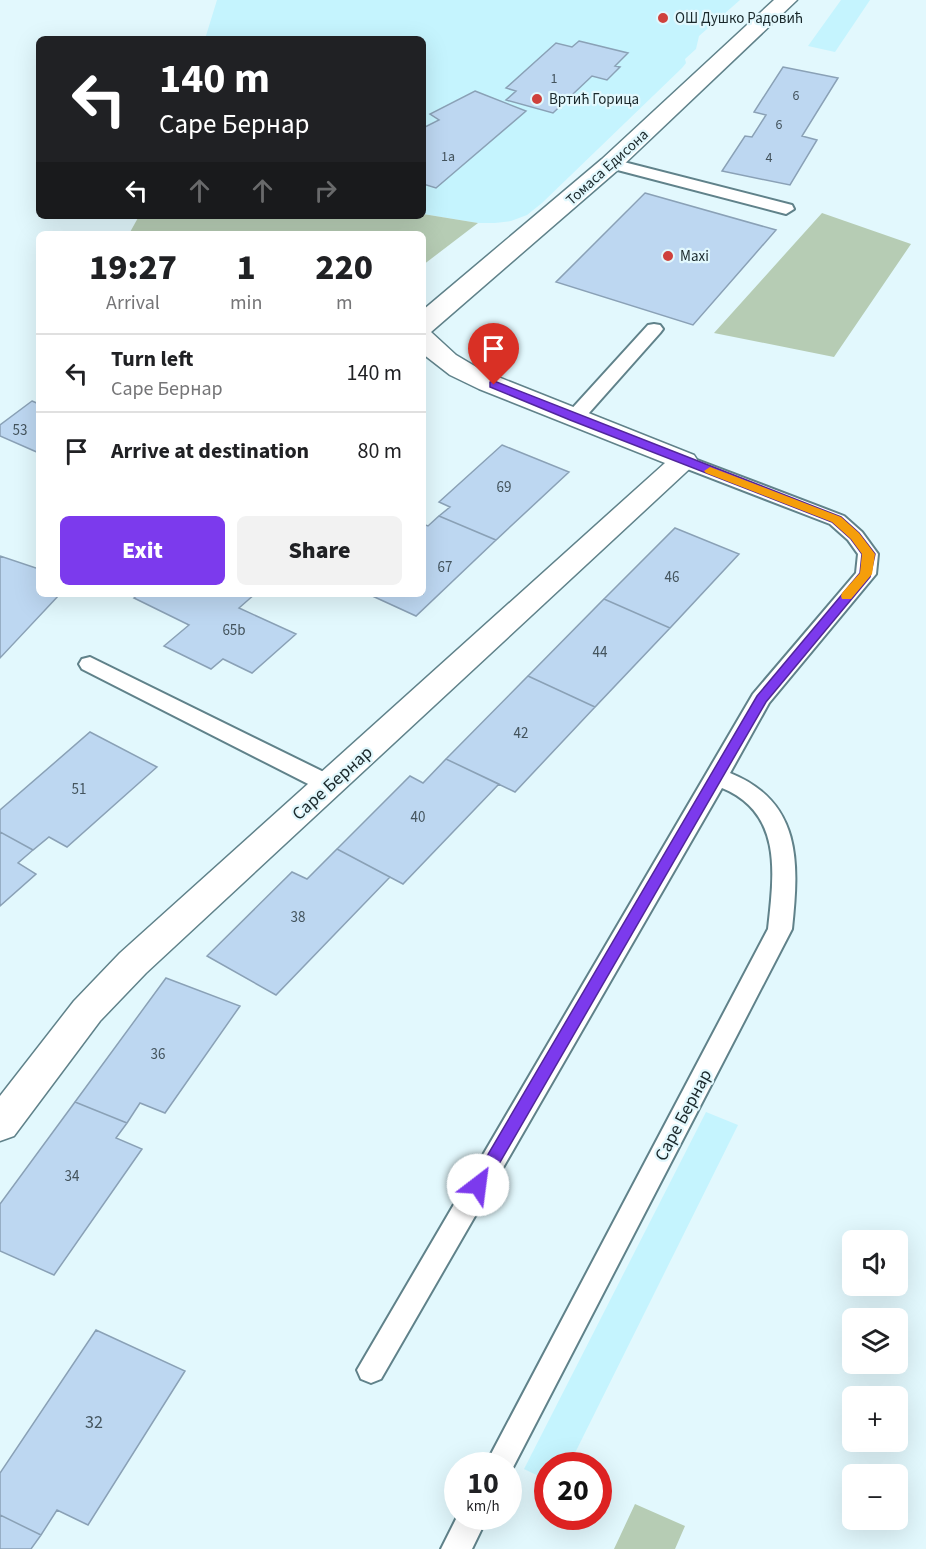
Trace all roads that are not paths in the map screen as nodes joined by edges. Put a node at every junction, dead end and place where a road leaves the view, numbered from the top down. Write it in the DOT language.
graph roads {
  1 [pos="786,0"];
  2 [pos="612,164"];
  3 [pos="786,209"];
  4 [pos="426,322"];
  5 [pos="654,329"];
  6 [pos="426,342"];
  7 [pos="574,418"];
  8 [pos="684,461"];
  9 [pos="90,664"];
  10 [pos="717,777"];
  11 [pos="330,785"];
  12 [pos="0,1125"];
  13 [pos="371,1370"];
  14 [pos="507,1452"];
  15 [pos="466,1530"];
  16 [pos="456,1549"];
  1 -- 2 [label="street, Томаса Едисона"];
  2 -- 3 [label="lane"];
  2 -- 4 [label="street, Томаса Едисона"];
  5 -- 7 [label="lane"];
  6 -- 7 [label="street"];
  7 -- 8 [label="street"];
  8 -- 10 [label="lane"];
  8 -- 11 [label="street, Саре Бернар"];
  9 -- 11 [label="lane"];
  10 -- 13 [label="lane"];
  10 -- 14 [label="lane, Саре Бернар"];
  11 -- 12 [label="street, Саре Бернар"];
  15 -- 16 [label="lane"];
}
